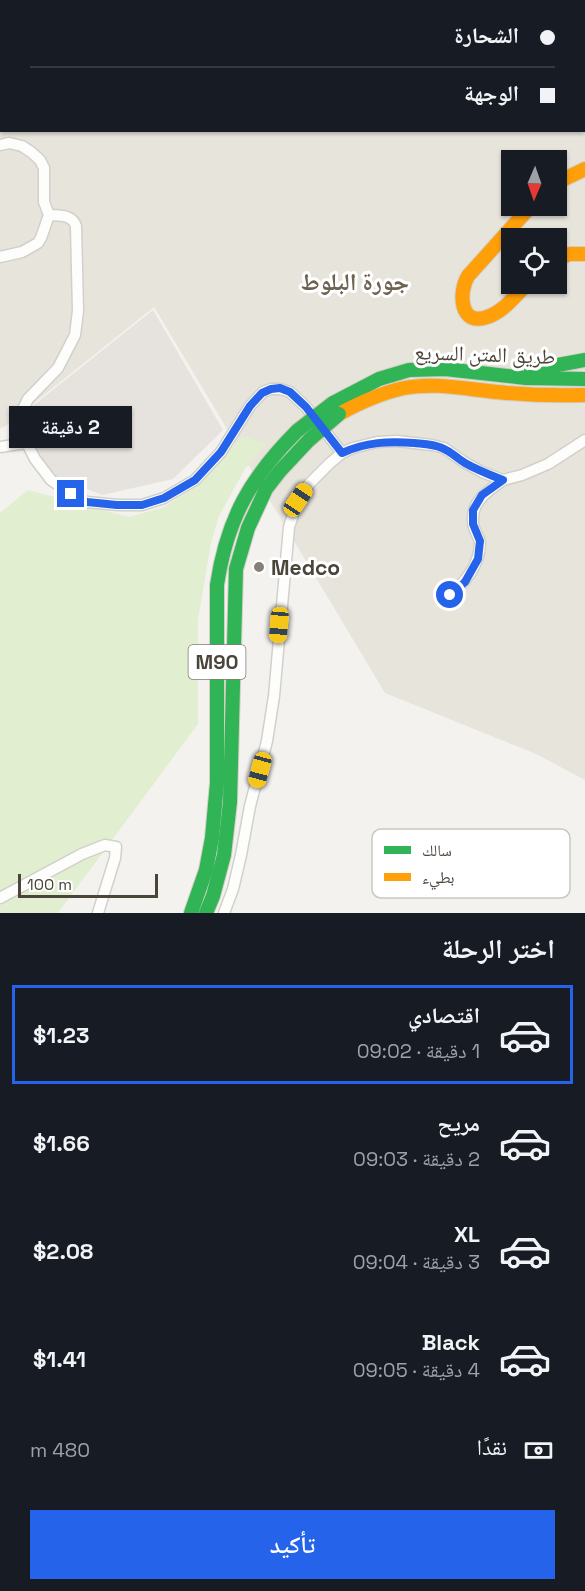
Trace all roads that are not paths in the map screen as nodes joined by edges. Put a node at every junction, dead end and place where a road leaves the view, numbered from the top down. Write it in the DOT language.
graph roads {
  1 [pos="0,145"];
  2 [pos="585,169"];
  3 [pos="567,178"];
  4 [pos="49,215"];
  5 [pos="522,216"];
  6 [pos="511,228"];
  7 [pos="501,239"];
  8 [pos="585,254"];
  9 [pos="567,255"];
  10 [pos="0,257"];
  11 [pos="517,294"];
  12 [pos="585,360"];
  13 [pos="508,376"];
  14 [pos="585,379"];
  15 [pos="585,395"];
  16 [pos="336,409"];
  17 [pos="585,440"];
  18 [pos="26,443"];
  19 [pos="0,447"];
  20 [pos="342,453"];
  21 [pos="503,480"];
  22 [pos="450,595"];
  23 [pos="0,898"];
  24 [pos="98,913"];
  25 [pos="191,913"];
  26 [pos="206,913"];
  27 [pos="224,913"];
  1 -- 4 [label="street"];
  2 -- 3 [label="main road"];
  4 -- 10 [label="street"];
  4 -- 18 [label="street"];
  5 -- 6 [label="main road"];
  7 -- 11 [label="main road"];
  8 -- 9 [label="main road"];
  12 -- 13 [label="main road"];
  13 -- 14 [label="main road, طريق المتن السريع / M90"];
  13 -- 16 [label="main road, طريق المتن السريع / M90"];
  15 -- 16 [label="main road, طريق المتن السريع / M90"];
  16 -- 25 [label="main road, طريق المتن السريع / M90, bridge"];
  16 -- 26 [label="main road, طريق المتن السريع / M90, bridge"];
  17 -- 21 [label="street"];
  18 -- 19 [label="street"];
  18 -- 20 [label="street"];
  20 -- 21 [label="street"];
  20 -- 27 [label="street"];
  21 -- 22 [label="street"];
  23 -- 24 [label="street"];
}
